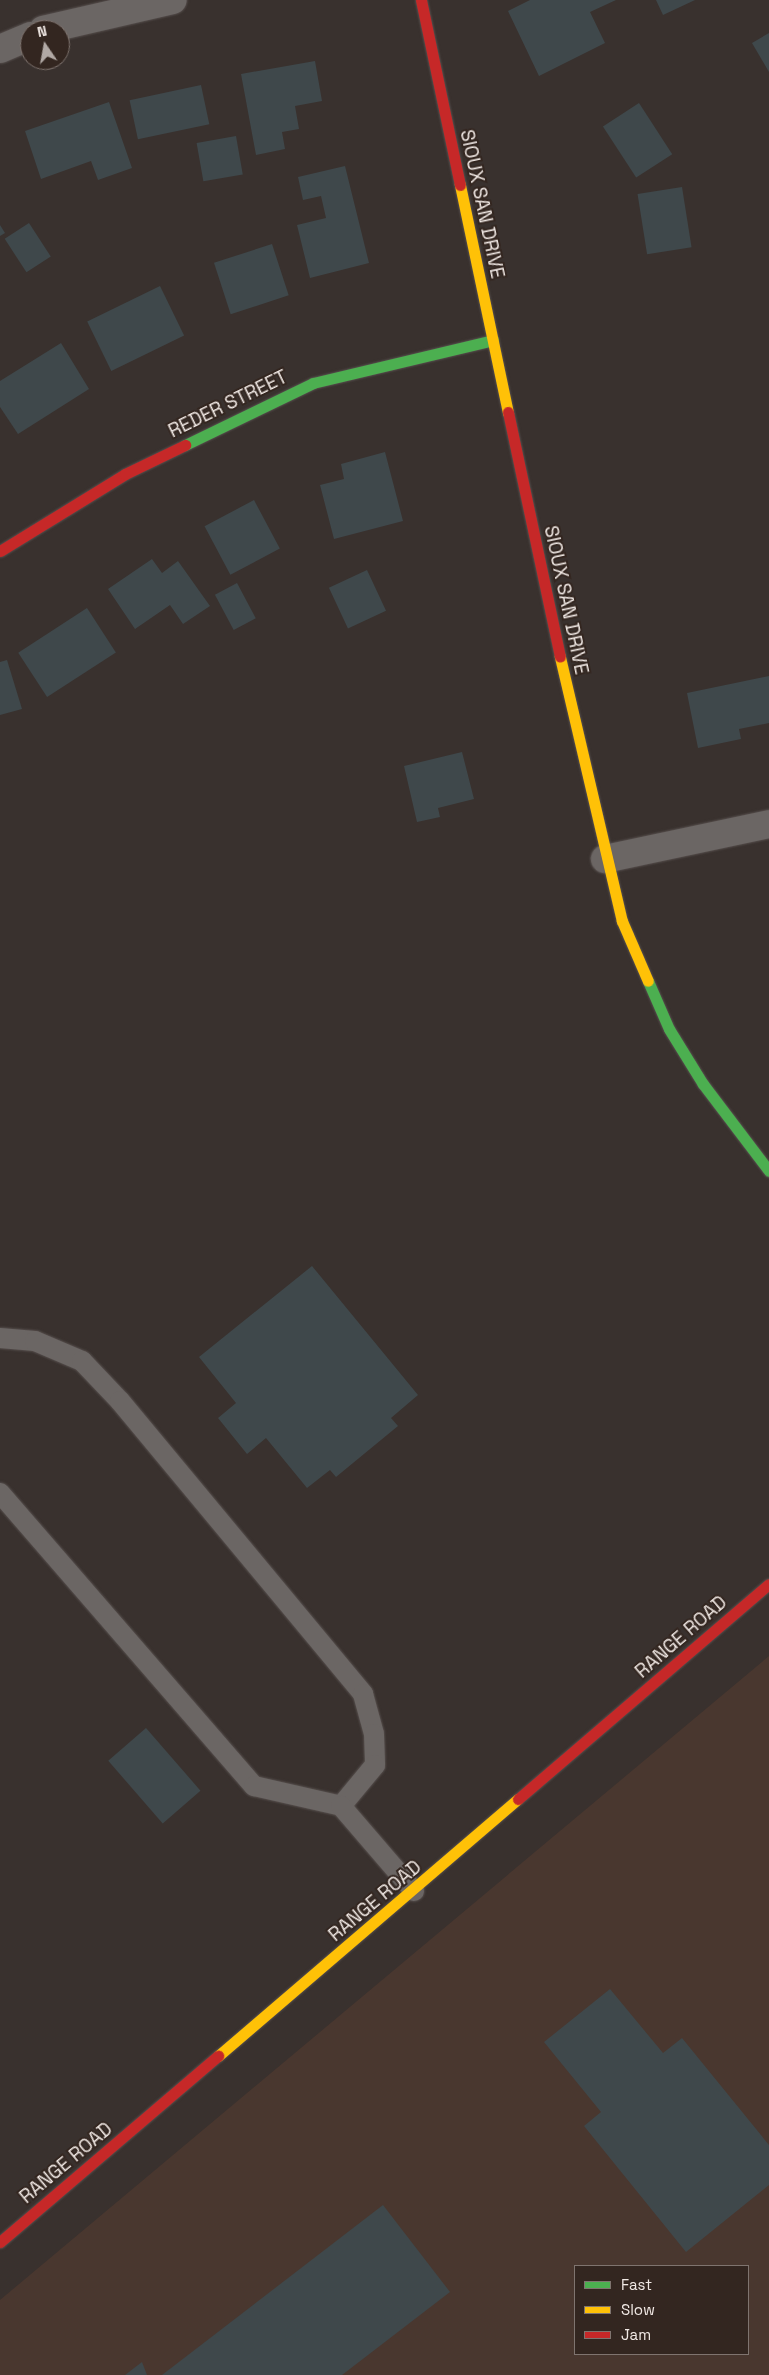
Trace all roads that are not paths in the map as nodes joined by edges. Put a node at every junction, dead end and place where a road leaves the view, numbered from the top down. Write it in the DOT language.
graph roads {
  1 [pos="173,0"];
  2 [pos="421,0"];
  3 [pos="70,24"];
  4 [pos="20,40"];
  5 [pos="0,49"];
  6 [pos="493,340"];
  7 [pos="0,551"];
  8 [pos="769,824"];
  9 [pos="605,859"];
  10 [pos="769,1171"];
  11 [pos="0,1338"];
  12 [pos="0,1493"];
  13 [pos="769,1584"];
  14 [pos="341,1806"];
  15 [pos="414,1891"];
  16 [pos="0,2242"];
  1 -- 3 [label="street"];
  2 -- 6 [label="street, SIOUX SAN DRIVE"];
  4 -- 5 [label="street"];
  6 -- 7 [label="street, REDER STREET"];
  6 -- 9 [label="street, SIOUX SAN DRIVE"];
  8 -- 9 [label="street"];
  9 -- 10 [label="street, SIOUX SAN DRIVE"];
  11 -- 14 [label="lane"];
  12 -- 14 [label="lane"];
  13 -- 15 [label="street, RANGE ROAD"];
  14 -- 15 [label="lane"];
  15 -- 16 [label="street, RANGE ROAD"];
}
